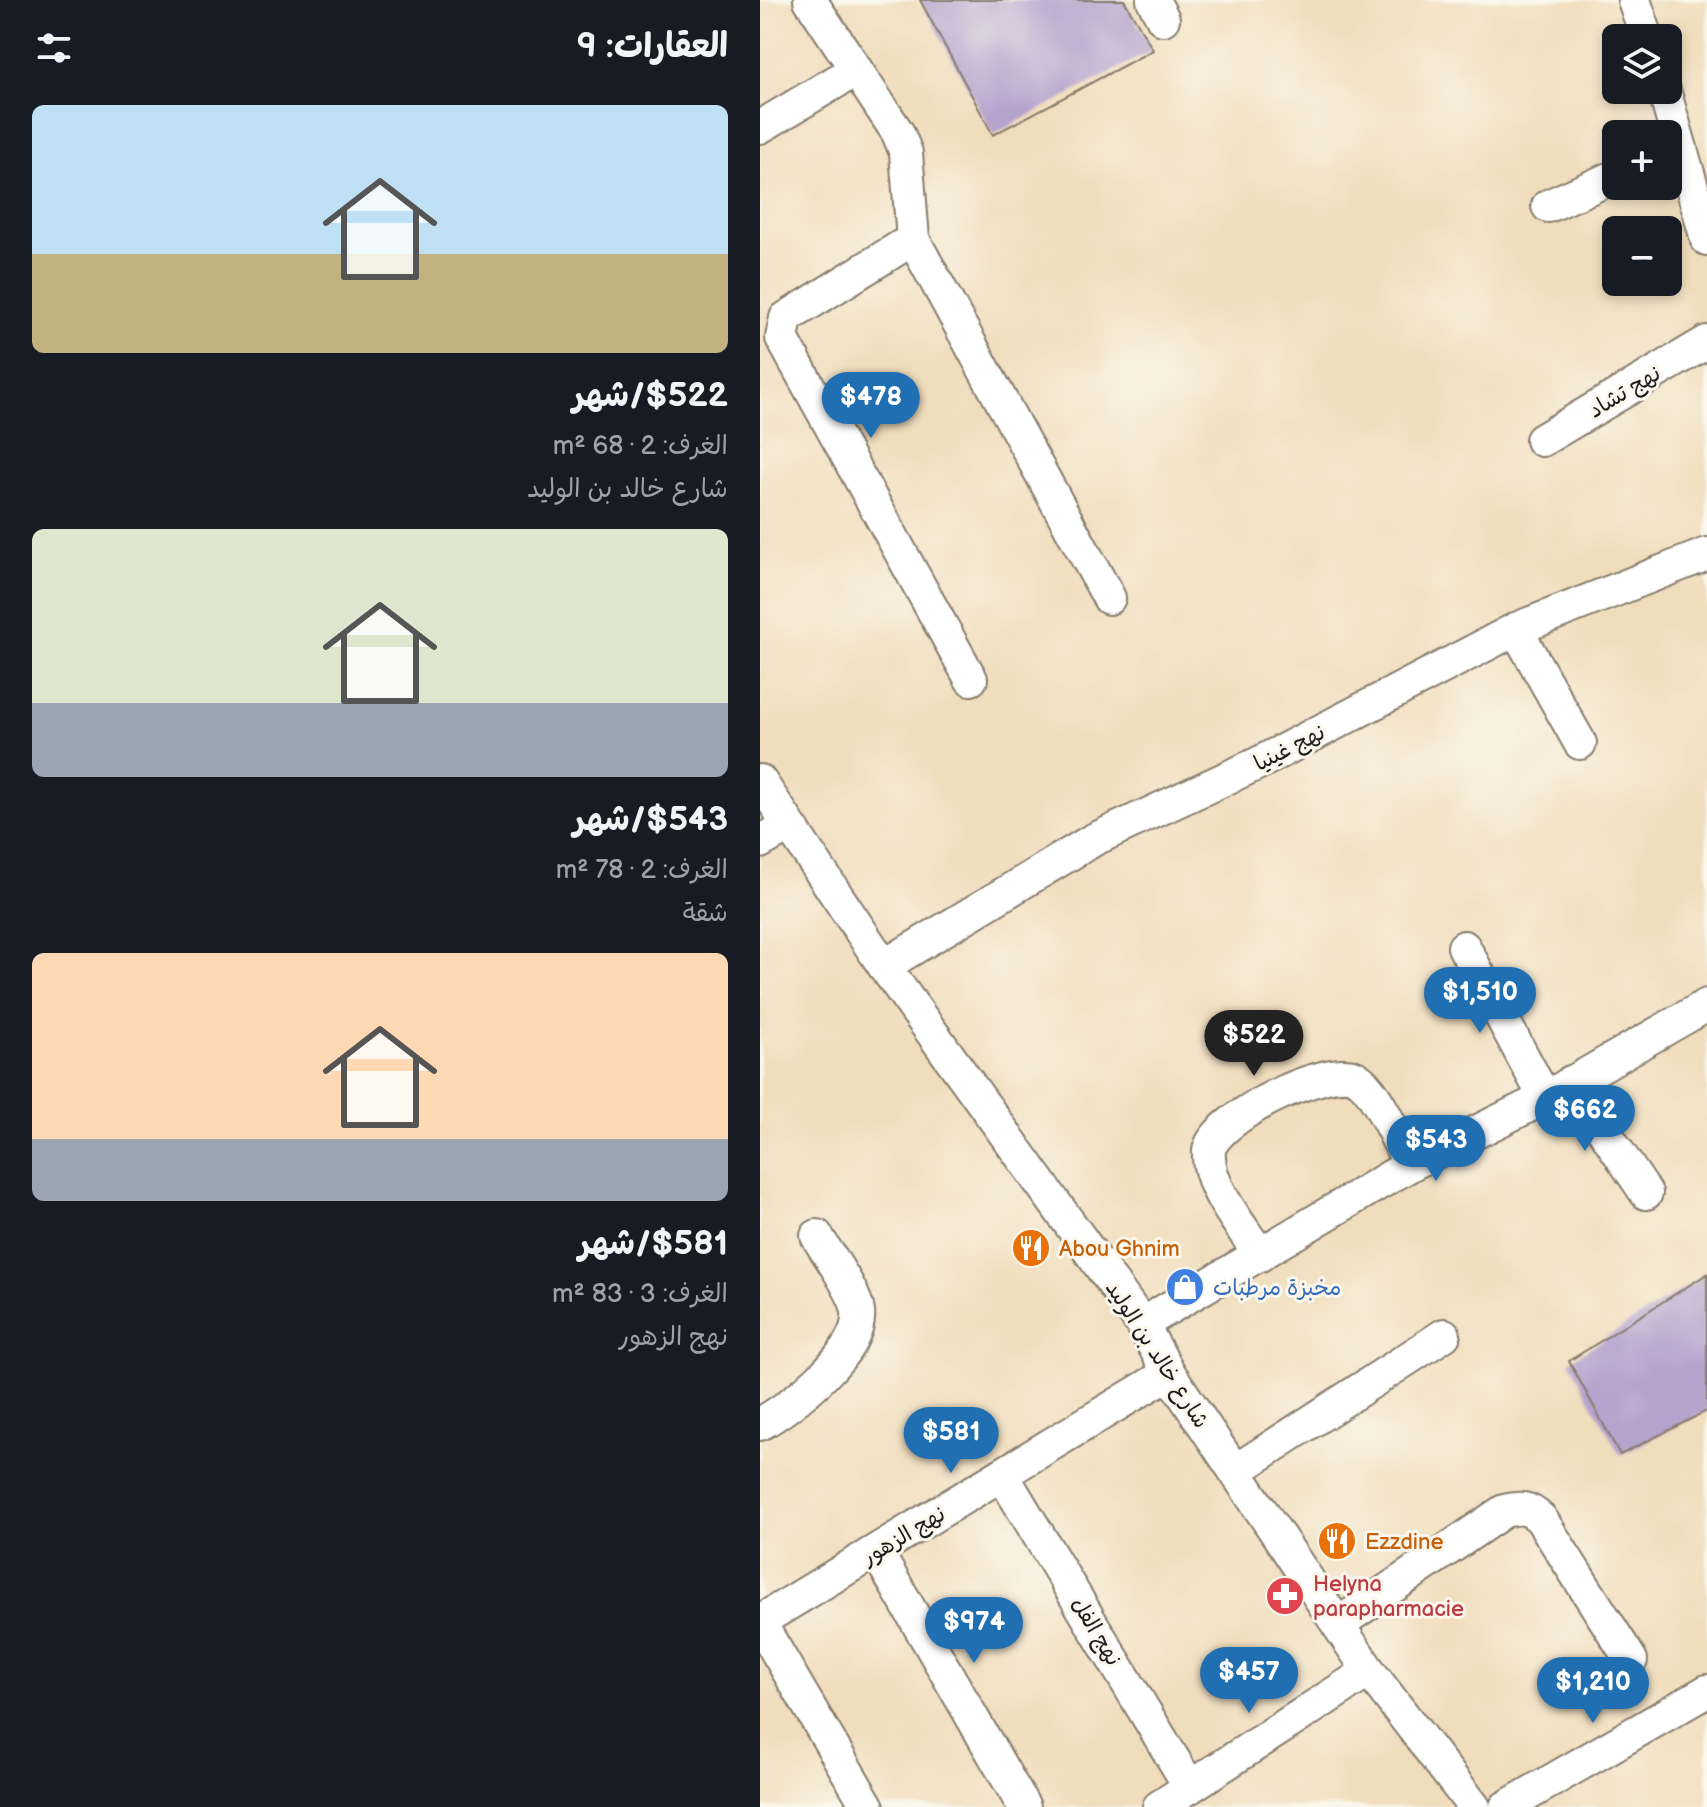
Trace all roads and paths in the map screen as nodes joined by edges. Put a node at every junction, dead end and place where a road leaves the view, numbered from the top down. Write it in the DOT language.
graph roads {
  1 [pos="810,0"];
  2 [pos="1634,0"];
  3 [pos="1642,24"];
  4 [pos="854,71"];
  5 [pos="760,127"];
  6 [pos="1682,167"];
  7 [pos="1602,182"];
  8 [pos="1548,206"];
  9 [pos="913,239"];
  10 [pos="1707,239"];
  11 [pos="1707,342"];
  12 [pos="1542,440"];
  13 [pos="1707,554"];
  14 [pos="1109,598"];
  15 [pos="1516,629"];
  16 [pos="971,679"];
  17 [pos="1580,743"];
  18 [pos="760,781"];
  19 [pos="788,826"];
  20 [pos="760,842"];
  21 [pos="1464,947"];
  22 [pos="884,966"];
  23 [pos="1707,1005"];
  24 [pos="1558,1090"];
  25 [pos="1410,1165"];
  26 [pos="1646,1193"];
  27 [pos="817,1236"];
  28 [pos="1260,1255"];
  29 [pos="1142,1324"];
  30 [pos="1444,1335"];
  31 [pos="1169,1373"];
  32 [pos="760,1424"];
  33 [pos="1235,1471"];
  34 [pos="1003,1476"];
  35 [pos="876,1551"];
  36 [pos="760,1622"];
  37 [pos="1338,1624"];
  38 [pos="1631,1660"];
  39 [pos="1369,1671"];
  40 [pos="1707,1691"];
  41 [pos="1190,1787"];
  42 [pos="868,1807"];
  43 [pos="1024,1807"];
  44 [pos="1159,1807"];
  45 [pos="1474,1807"];
  46 [pos="1506,1807"];
  1 -- 4 [label="street"];
  2 -- 3 [label="street"];
  4 -- 5 [label="street"];
  4 -- 9 [label="street"];
  6 -- 10 [label="street"];
  7 -- 8 [label="street"];
  9 -- 14 [label="street"];
  9 -- 16 [label="street"];
  11 -- 12 [label="street, نهج تشاد"];
  13 -- 15 [label="street, نهج غينيا"];
  15 -- 17 [label="street"];
  15 -- 22 [label="street, نهج غينيا"];
  18 -- 19 [label="street, شارع خالد بن الوليد"];
  19 -- 20 [label="street"];
  19 -- 22 [label="street, شارع خالد بن الوليد"];
  21 -- 24 [label="street"];
  22 -- 29 [label="street, شارع خالد بن الوليد"];
  23 -- 24 [label="street"];
  24 -- 25 [label="street"];
  24 -- 26 [label="street"];
  25 -- 28 [label="street"];
  25 -- 28 [label="street"];
  27 -- 32 [label="street"];
  28 -- 29 [label="street"];
  29 -- 31 [label="street, شارع خالد بن الوليد"];
  30 -- 33 [label="street"];
  31 -- 33 [label="street, شارع خالد بن الوليد"];
  31 -- 34 [label="street, نهج الزهور"];
  33 -- 37 [label="street, شارع خالد بن الوليد"];
  34 -- 35 [label="street, نهج الزهور"];
  34 -- 41 [label="street, نهج الفل"];
  35 -- 36 [label="street, نهج الزهور"];
  35 -- 43 [label="street"];
  36 -- 42 [label="street"];
  37 -- 38 [label="street"];
  37 -- 39 [label="street, شارع خالد بن الوليد"];
  39 -- 41 [label="street"];
  39 -- 45 [label="street, شارع خالد بن الوليد"];
  40 -- 46 [label="street"];
  41 -- 44 [label="street"];
}
